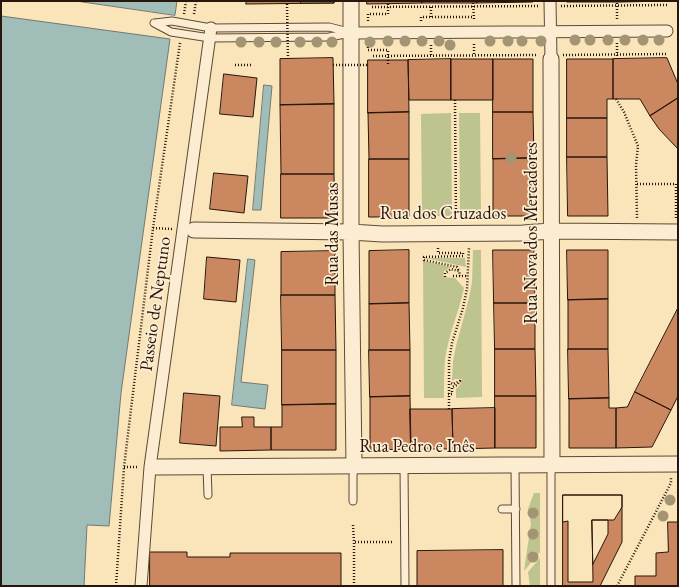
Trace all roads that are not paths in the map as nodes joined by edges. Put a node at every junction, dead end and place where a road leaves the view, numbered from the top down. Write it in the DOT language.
graph roads {
  1 [pos="351,1"];
  2 [pos="550,3"];
  3 [pos="667,31"];
  4 [pos="551,32"];
  5 [pos="210,33"];
  6 [pos="351,33"];
  7 [pos="551,57"];
  8 [pos="194,230"];
  9 [pos="351,232"];
  10 [pos="551,232"];
  11 [pos="677,232"];
  12 [pos="676,464"];
  13 [pos="516,465"];
  14 [pos="354,466"];
  15 [pos="404,466"];
  16 [pos="156,467"];
  17 [pos="207,467"];
  18 [pos="551,470"];
  19 [pos="208,495"];
  20 [pos="353,501"];
  21 [pos="502,509"];
  22 [pos="516,509"];
  23 [pos="141,586"];
  24 [pos="405,586"];
  25 [pos="516,586"];
  26 [pos="551,586"];
  1 -- 6 [label="street, Rua das Musas"];
  2 -- 4 [label="street, Rua Nova dos Mercadores"];
  3 -- 4 [label="street"];
  4 -- 6 [label="street"];
  4 -- 7 [label="street, Rua Nova dos Mercadores"];
  5 -- 5 [label="lane"];
  5 -- 6 [label="lane"];
  5 -- 6 [label="lane"];
  5 -- 23 [label="street, Passeio de Neptuno"];
  6 -- 9 [label="street, Rua das Musas"];
  7 -- 10 [label="street, Rua Nova dos Mercadores"];
  8 -- 9 [label="street, Rua dos Cruzados"];
  9 -- 10 [label="street, Rua dos Cruzados"];
  9 -- 14 [label="street, Rua das Musas"];
  10 -- 11 [label="street, Rua dos Cruzados"];
  10 -- 18 [label="street, Rua Nova dos Mercadores"];
  12 -- 18 [label="street, Rua Pedro e Inês"];
  13 -- 15 [label="street, Rua Pedro e Inês"];
  13 -- 18 [label="street, Rua Pedro e Inês"];
  13 -- 22 [label="lane"];
  14 -- 15 [label="street, Rua Pedro e Inês"];
  14 -- 17 [label="street, Rua Pedro e Inês"];
  14 -- 20 [label="lane"];
  15 -- 24 [label="lane"];
  16 -- 17 [label="street, Rua Pedro e Inês"];
  17 -- 19 [label="lane"];
  18 -- 26 [label="lane"];
  21 -- 22 [label="lane"];
  22 -- 25 [label="lane"];
}
